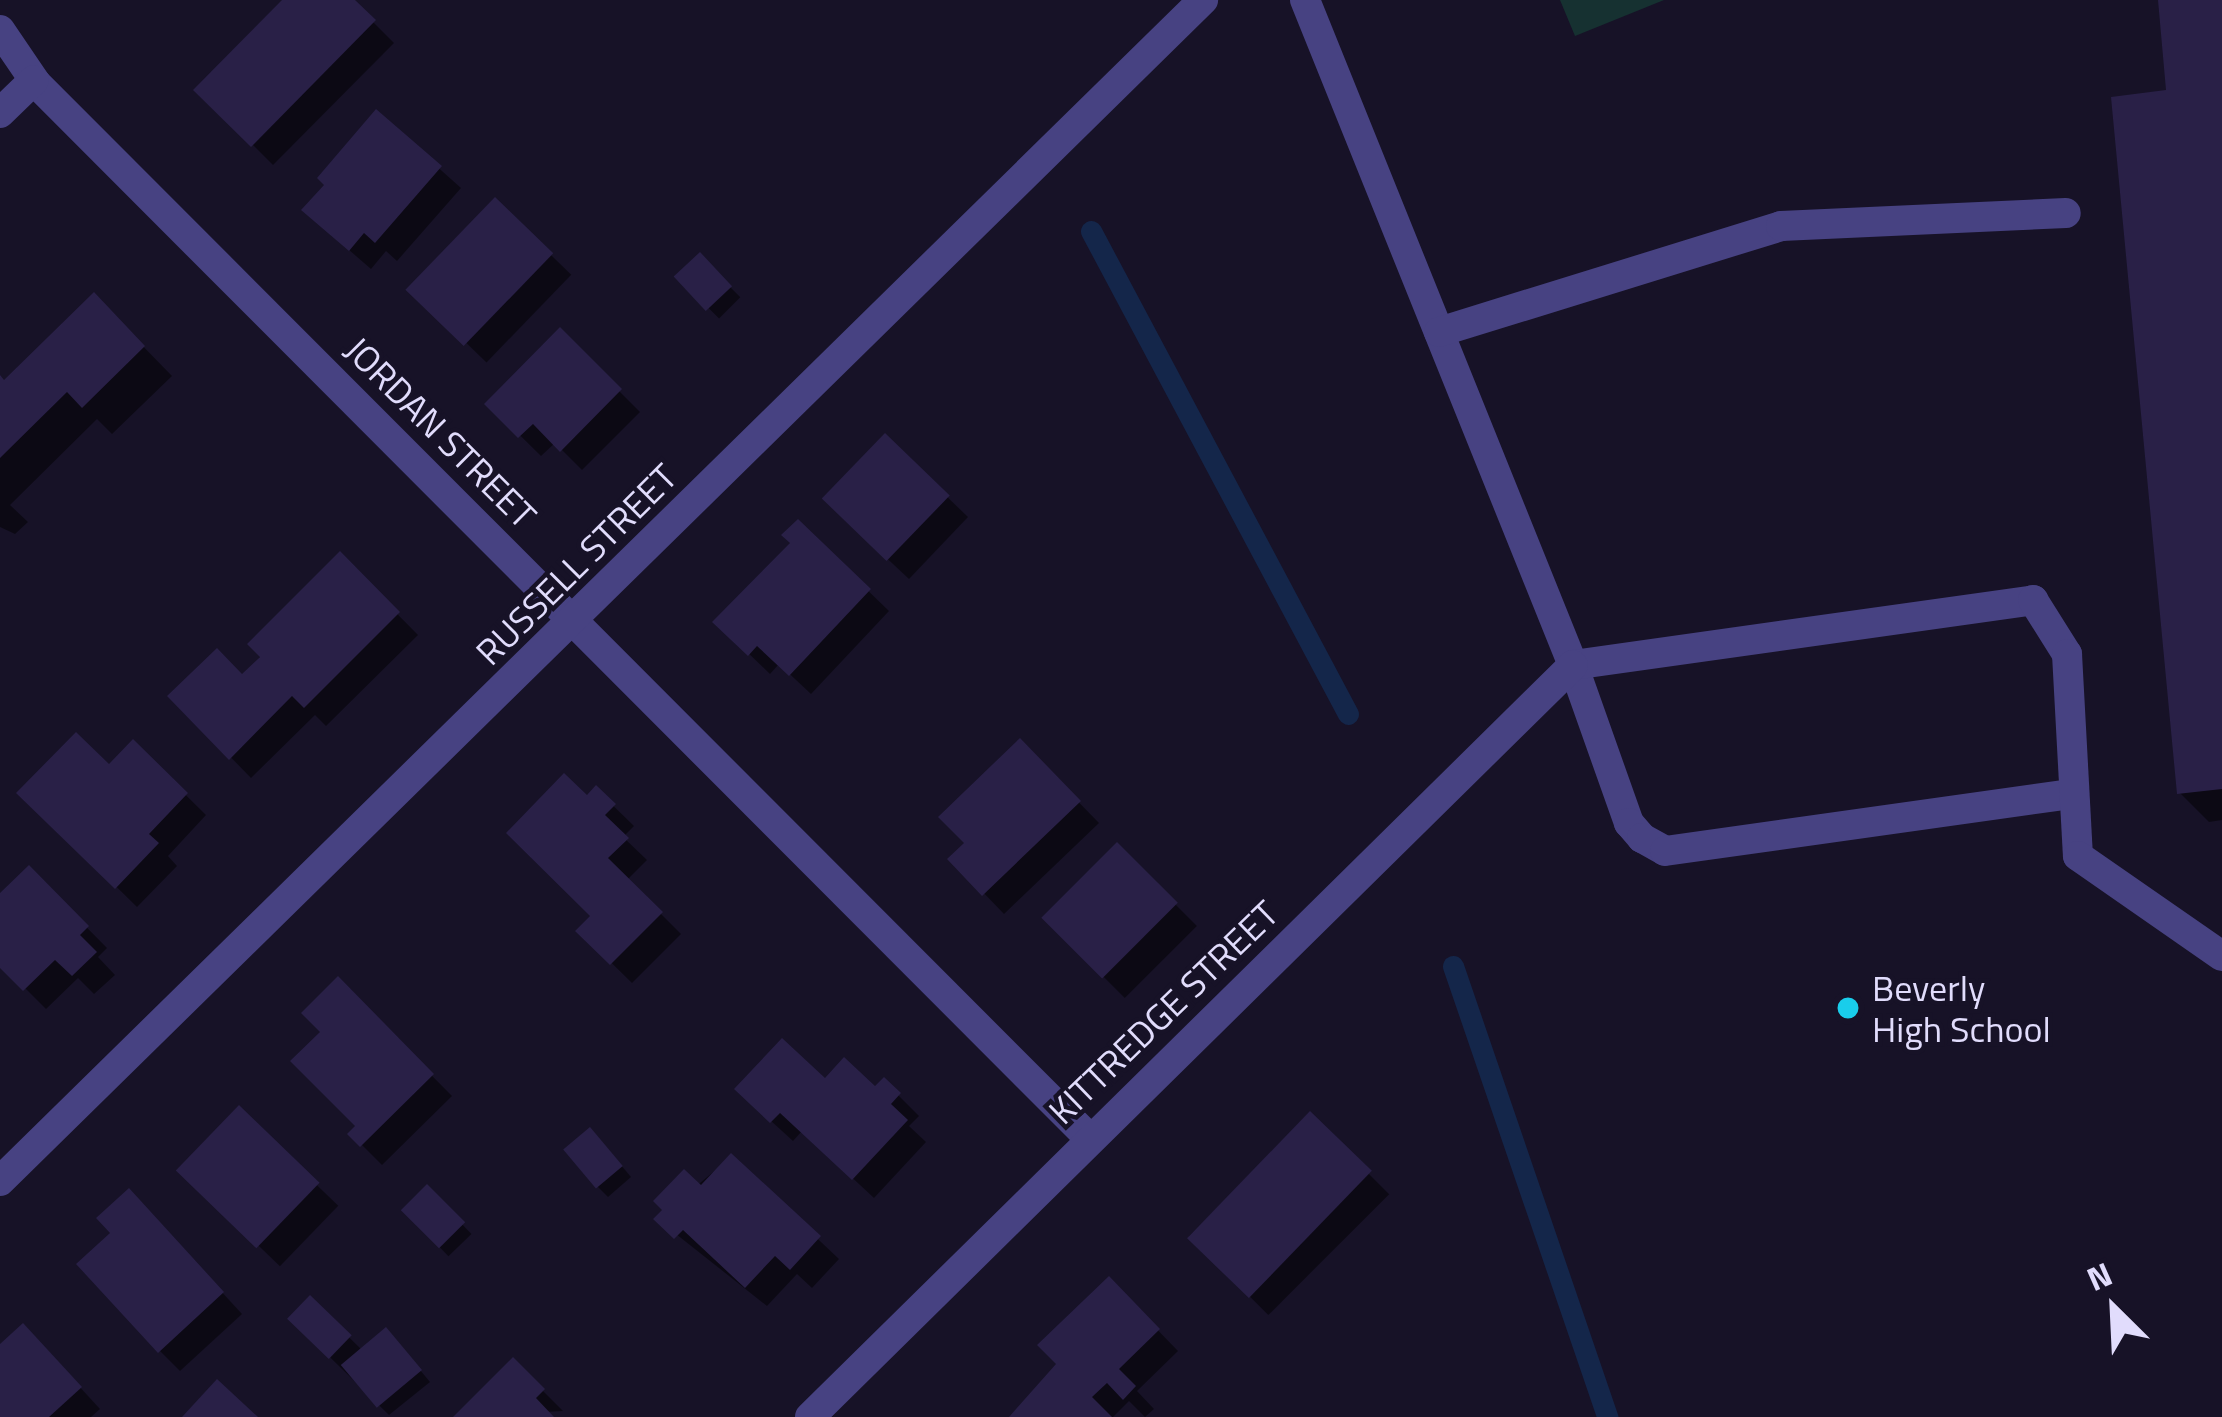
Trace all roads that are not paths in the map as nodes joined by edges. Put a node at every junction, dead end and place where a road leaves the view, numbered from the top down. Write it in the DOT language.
graph roads {
  1 [pos="1203,0"];
  2 [pos="1305,0"];
  3 [pos="0,30"];
  4 [pos="34,80"];
  5 [pos="0,112"];
  6 [pos="2066,213"];
  7 [pos="1439,332"];
  8 [pos="574,621"];
  9 [pos="1573,665"];
  10 [pos="2070,794"];
  11 [pos="2222,956"];
  12 [pos="1089,1138"];
  13 [pos="0,1181"];
  14 [pos="810,1417"];
  1 -- 8 [label="street, RUSSELL STREET"];
  2 -- 7 [label="street"];
  3 -- 4 [label="street, JORDAN STREET"];
  4 -- 5 [label="street"];
  4 -- 8 [label="street, JORDAN STREET"];
  6 -- 7 [label="street"];
  7 -- 9 [label="street"];
  8 -- 12 [label="street, JORDAN STREET"];
  8 -- 13 [label="street, RUSSELL STREET"];
  9 -- 10 [label="street"];
  9 -- 10 [label="street"];
  9 -- 12 [label="street, KITTREDGE STREET"];
  10 -- 11 [label="street"];
  12 -- 14 [label="street, KITTREDGE STREET"];
}
